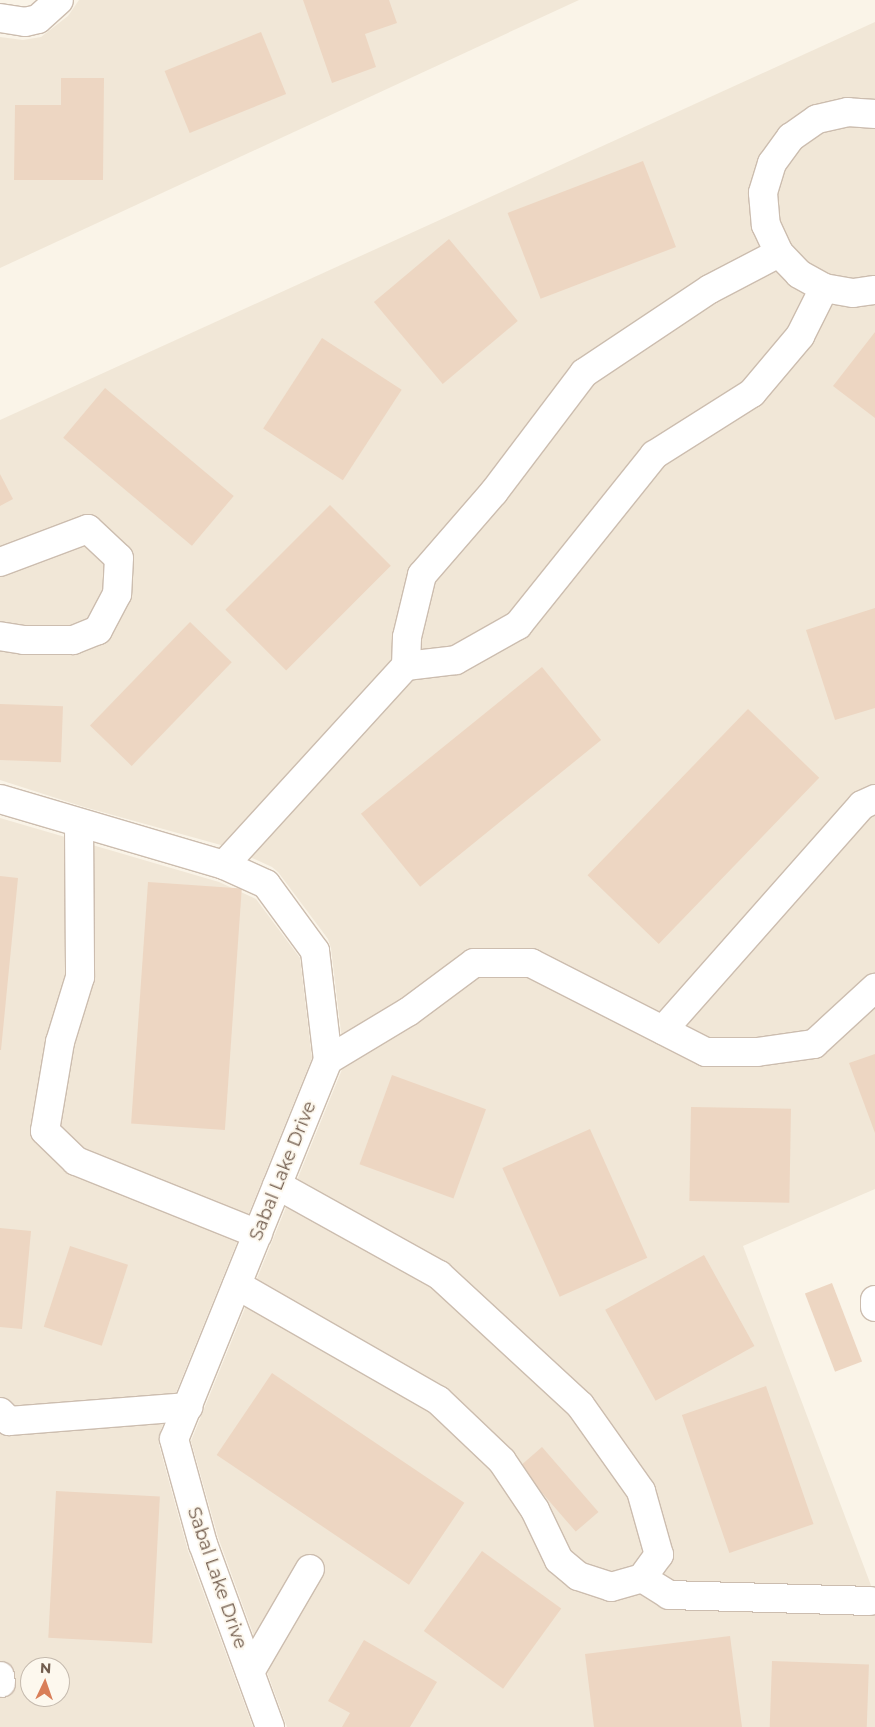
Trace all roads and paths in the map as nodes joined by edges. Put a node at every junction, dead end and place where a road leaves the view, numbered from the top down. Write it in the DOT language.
graph roads {
  1 [pos="59,0"];
  2 [pos="0,18"];
  3 [pos="875,114"];
  4 [pos="779,253"];
  5 [pos="824,288"];
  6 [pos="875,290"];
  7 [pos="0,562"];
  8 [pos="0,636"];
  9 [pos="406,666"];
  10 [pos="0,799"];
  11 [pos="875,799"];
  12 [pos="79,824"];
  13 [pos="224,865"];
  14 [pos="875,988"];
  15 [pos="664,1030"];
  16 [pos="328,1060"];
  17 [pos="277,1186"];
  18 [pos="258,1234"];
  19 [pos="237,1285"];
  20 [pos="875,1300"];
  21 [pos="875,1307"];
  22 [pos="188,1407"];
  23 [pos="3,1423"];
  24 [pos="310,1569"];
  25 [pos="642,1578"];
  26 [pos="870,1601"];
  27 [pos="250,1672"];
  28 [pos="270,1727"];
  1 -- 2 [label="street"];
  3 -- 4 [label="street"];
  4 -- 5 [label="street"];
  4 -- 9 [label="street"];
  5 -- 6 [label="street"];
  5 -- 9 [label="street"];
  7 -- 8 [label="street"];
  9 -- 13 [label="street"];
  10 -- 12 [label="street, Sabal Lake Drive"];
  11 -- 15 [label="street"];
  12 -- 13 [label="street, Sabal Lake Drive"];
  12 -- 18 [label="street"];
  13 -- 16 [label="street, Sabal Lake Drive"];
  14 -- 15 [label="street"];
  15 -- 16 [label="street"];
  16 -- 17 [label="street, Sabal Lake Drive"];
  17 -- 18 [label="street, Sabal Lake Drive"];
  17 -- 25 [label="street"];
  18 -- 19 [label="street, Sabal Lake Drive"];
  19 -- 22 [label="street, Sabal Lake Drive"];
  19 -- 25 [label="street"];
  20 -- 21 [label="street"];
  22 -- 23 [label="street"];
  22 -- 27 [label="street, Sabal Lake Drive"];
  24 -- 27 [label="street"];
  25 -- 26 [label="street"];
  27 -- 28 [label="street, Sabal Lake Drive"];
}
